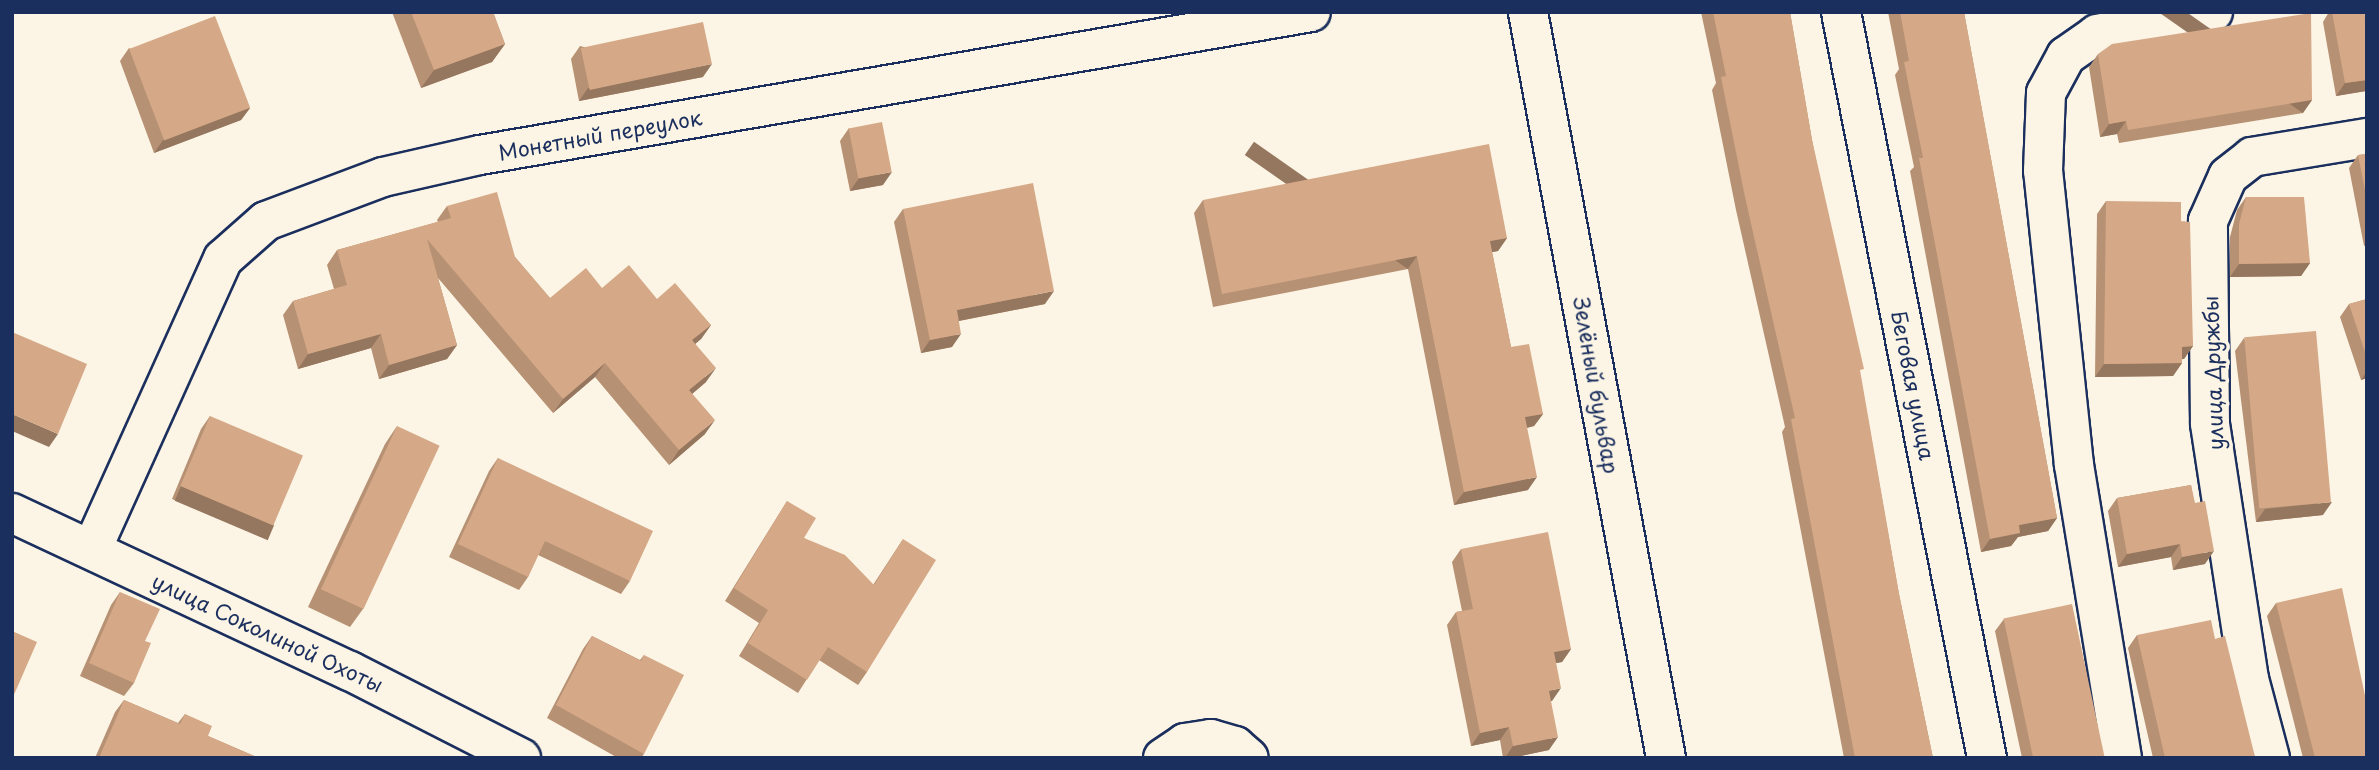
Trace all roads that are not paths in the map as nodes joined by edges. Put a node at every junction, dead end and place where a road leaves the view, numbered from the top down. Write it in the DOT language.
graph roads {
  1 [pos="1311,12"];
  2 [pos="1528,12"];
  3 [pos="1841,12"];
  4 [pos="2213,12"];
  5 [pos="2367,138"];
  6 [pos="12,513"];
  7 [pos="92,549"];
  8 [pos="521,758"];
  9 [pos="1163,758"];
  10 [pos="1249,758"];
  11 [pos="1666,758"];
  12 [pos="1987,758"];
  13 [pos="2122,758"];
  14 [pos="2270,758"];
  1 -- 7 [label="street, Монетный переулок"];
  2 -- 11 [label="street, Зелёный бульвар"];
  3 -- 12 [label="street, Беговая улица"];
  4 -- 13 [label="street"];
  5 -- 14 [label="street, улица Дружбы"];
  6 -- 7 [label="street, улица Соколиной Охоты"];
  7 -- 8 [label="street, улица Соколиной Охоты"];
  9 -- 10 [label="street"];
}
